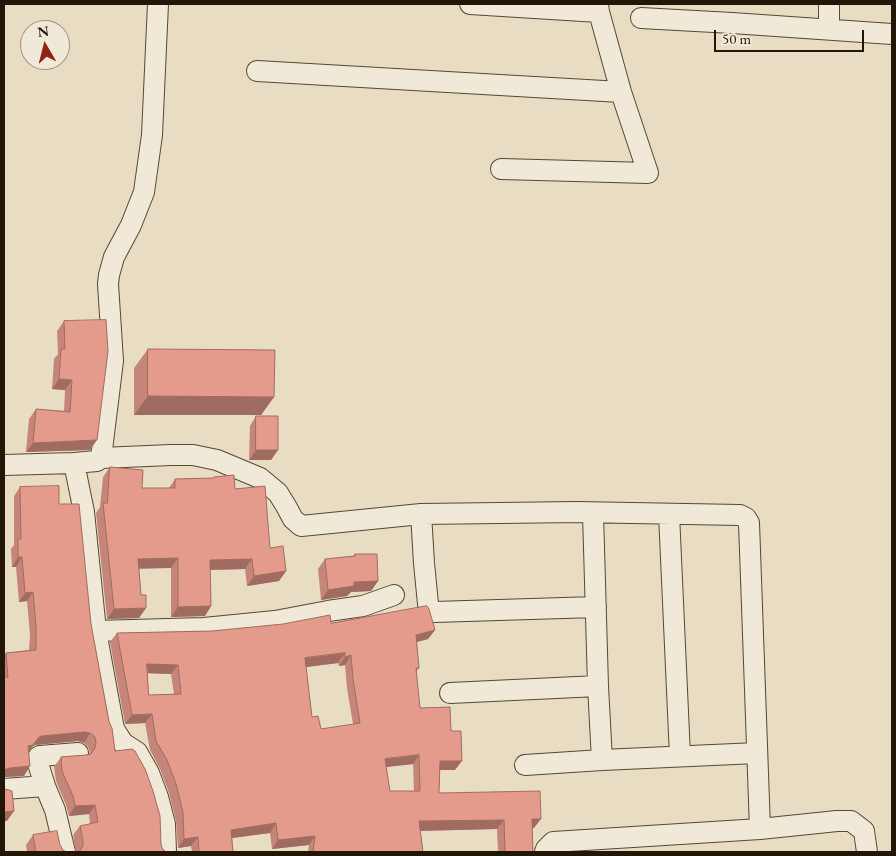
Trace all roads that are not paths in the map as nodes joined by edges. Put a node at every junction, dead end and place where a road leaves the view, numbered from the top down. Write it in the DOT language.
graph roads {
  1 [pos="158,4"];
  2 [pos="470,4"];
  3 [pos="830,4"];
  4 [pos="598,8"];
  5 [pos="641,18"];
  6 [pos="829,29"];
  7 [pos="892,34"];
  8 [pos="256,71"];
  9 [pos="621,92"];
  10 [pos="501,168"];
  11 [pos="101,458"];
  12 [pos="74,463"];
  13 [pos="4,465"];
  14 [pos="593,513"];
  15 [pos="421,514"];
  16 [pos="670,514"];
  17 [pos="394,595"];
  18 [pos="596,607"];
  19 [pos="96,631"];
  20 [pos="598,686"];
  21 [pos="450,693"];
  22 [pos="78,753"];
  23 [pos="757,753"];
  24 [pos="680,756"];
  25 [pos="602,760"];
  26 [pos="525,765"];
  27 [pos="45,786"];
  28 [pos="4,790"];
  29 [pos="760,828"];
  30 [pos="65,852"];
  31 [pos="166,852"];
  32 [pos="545,852"];
  33 [pos="868,852"];
  1 -- 11 [label="street"];
  2 -- 4 [label="street"];
  3 -- 6 [label="street"];
  4 -- 9 [label="street"];
  5 -- 6 [label="street"];
  6 -- 7 [label="street"];
  8 -- 9 [label="street"];
  9 -- 10 [label="street"];
  11 -- 12 [label="street"];
  11 -- 15 [label="street"];
  12 -- 13 [label="street"];
  12 -- 19 [label="street"];
  14 -- 15 [label="street"];
  14 -- 16 [label="street"];
  14 -- 18 [label="street"];
  15 -- 18 [label="street"];
  16 -- 23 [label="street"];
  16 -- 24 [label="street"];
  17 -- 19 [label="street"];
  18 -- 20 [label="street"];
  19 -- 31 [label="street"];
  20 -- 21 [label="street"];
  20 -- 25 [label="street"];
  22 -- 27 [label="street"];
  23 -- 24 [label="street"];
  23 -- 29 [label="street"];
  24 -- 25 [label="street"];
  25 -- 26 [label="street"];
  27 -- 28 [label="street"];
  27 -- 30 [label="street"];
  29 -- 32 [label="street"];
  29 -- 33 [label="street"];
}
